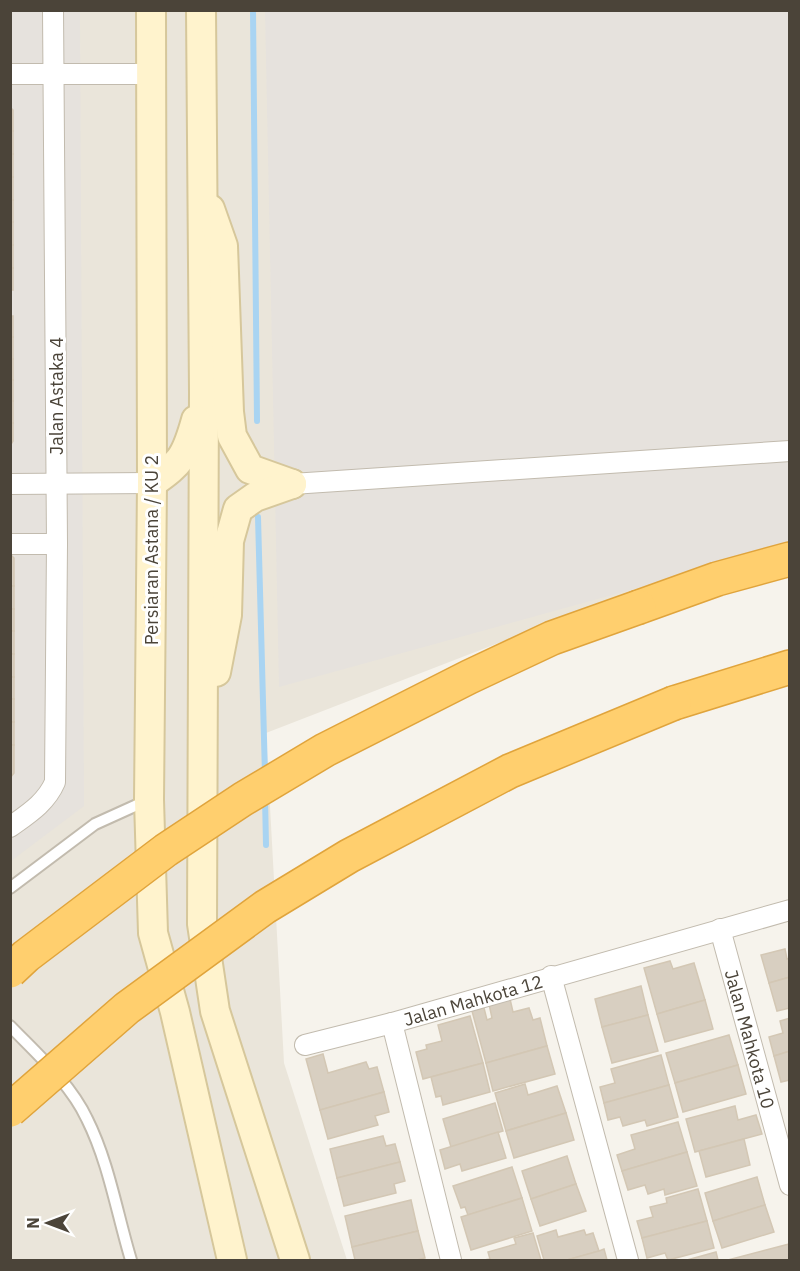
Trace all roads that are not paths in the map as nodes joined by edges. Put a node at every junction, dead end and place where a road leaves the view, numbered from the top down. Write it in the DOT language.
graph roads {
  1 [pos="53,10"];
  2 [pos="152,10"];
  3 [pos="201,10"];
  4 [pos="10,74"];
  5 [pos="151,74"];
  6 [pos="54,75"];
  7 [pos="202,184"];
  8 [pos="204,392"];
  9 [pos="789,451"];
  10 [pos="10,483"];
  11 [pos="57,483"];
  12 [pos="152,483"];
  13 [pos="292,484"];
  14 [pos="10,544"];
  15 [pos="57,544"];
  16 [pos="789,559"];
  17 [pos="789,667"];
  18 [pos="203,738"];
  19 [pos="149,800"];
  20 [pos="10,827"];
  21 [pos="10,888"];
  22 [pos="789,910"];
  23 [pos="720,929"];
  24 [pos="10,971"];
  25 [pos="551,976"];
  26 [pos="392,1023"];
  27 [pos="10,1026"];
  28 [pos="305,1045"];
  29 [pos="238,1084"];
  30 [pos="191,1085"];
  31 [pos="10,1110"];
  32 [pos="789,1185"];
  33 [pos="227,1252"];
  34 [pos="131,1260"];
  35 [pos="251,1260"];
  36 [pos="278,1260"];
  37 [pos="295,1260"];
  38 [pos="451,1260"];
  39 [pos="628,1260"];
  1 -- 6 [label="street, Jalan Astaka 4"];
  2 -- 5 [label="street, Persiaran Astana / KU 2"];
  3 -- 7 [label="street"];
  4 -- 6 [label="street"];
  5 -- 6 [label="street"];
  5 -- 12 [label="street, Persiaran Astana / KU 2"];
  6 -- 11 [label="street, Jalan Astaka 4"];
  7 -- 8 [label="street"];
  7 -- 13 [label="street"];
  8 -- 12 [label="street"];
  8 -- 18 [label="street"];
  9 -- 13 [label="street"];
  10 -- 11 [label="street"];
  11 -- 12 [label="street"];
  11 -- 15 [label="street, Jalan Astaka 4"];
  12 -- 19 [label="street, Persiaran Astana / KU 2"];
  13 -- 18 [label="street"];
  14 -- 15 [label="street"];
  15 -- 20 [label="street, Jalan Astaka 4"];
  16 -- 24 [label="highway, bridge"];
  17 -- 31 [label="highway, bridge"];
  18 -- 29 [label="street"];
  19 -- 21 [label="lane"];
  19 -- 30 [label="street, Persiaran Astana / KU 2"];
  22 -- 23 [label="street, Jalan Mahkota 12"];
  23 -- 25 [label="street, Jalan Mahkota 12"];
  23 -- 32 [label="street, Jalan Mahkota 10"];
  25 -- 26 [label="street, Jalan Mahkota 12"];
  25 -- 39 [label="street"];
  26 -- 28 [label="street"];
  26 -- 38 [label="street, Jalan Mahkota 12"];
  27 -- 34 [label="lane"];
  29 -- 36 [label="street"];
  29 -- 37 [label="street"];
  30 -- 33 [label="street, Persiaran Astana / KU 2"];
  30 -- 35 [label="street, Persiaran Astana / KU 2"];
}
